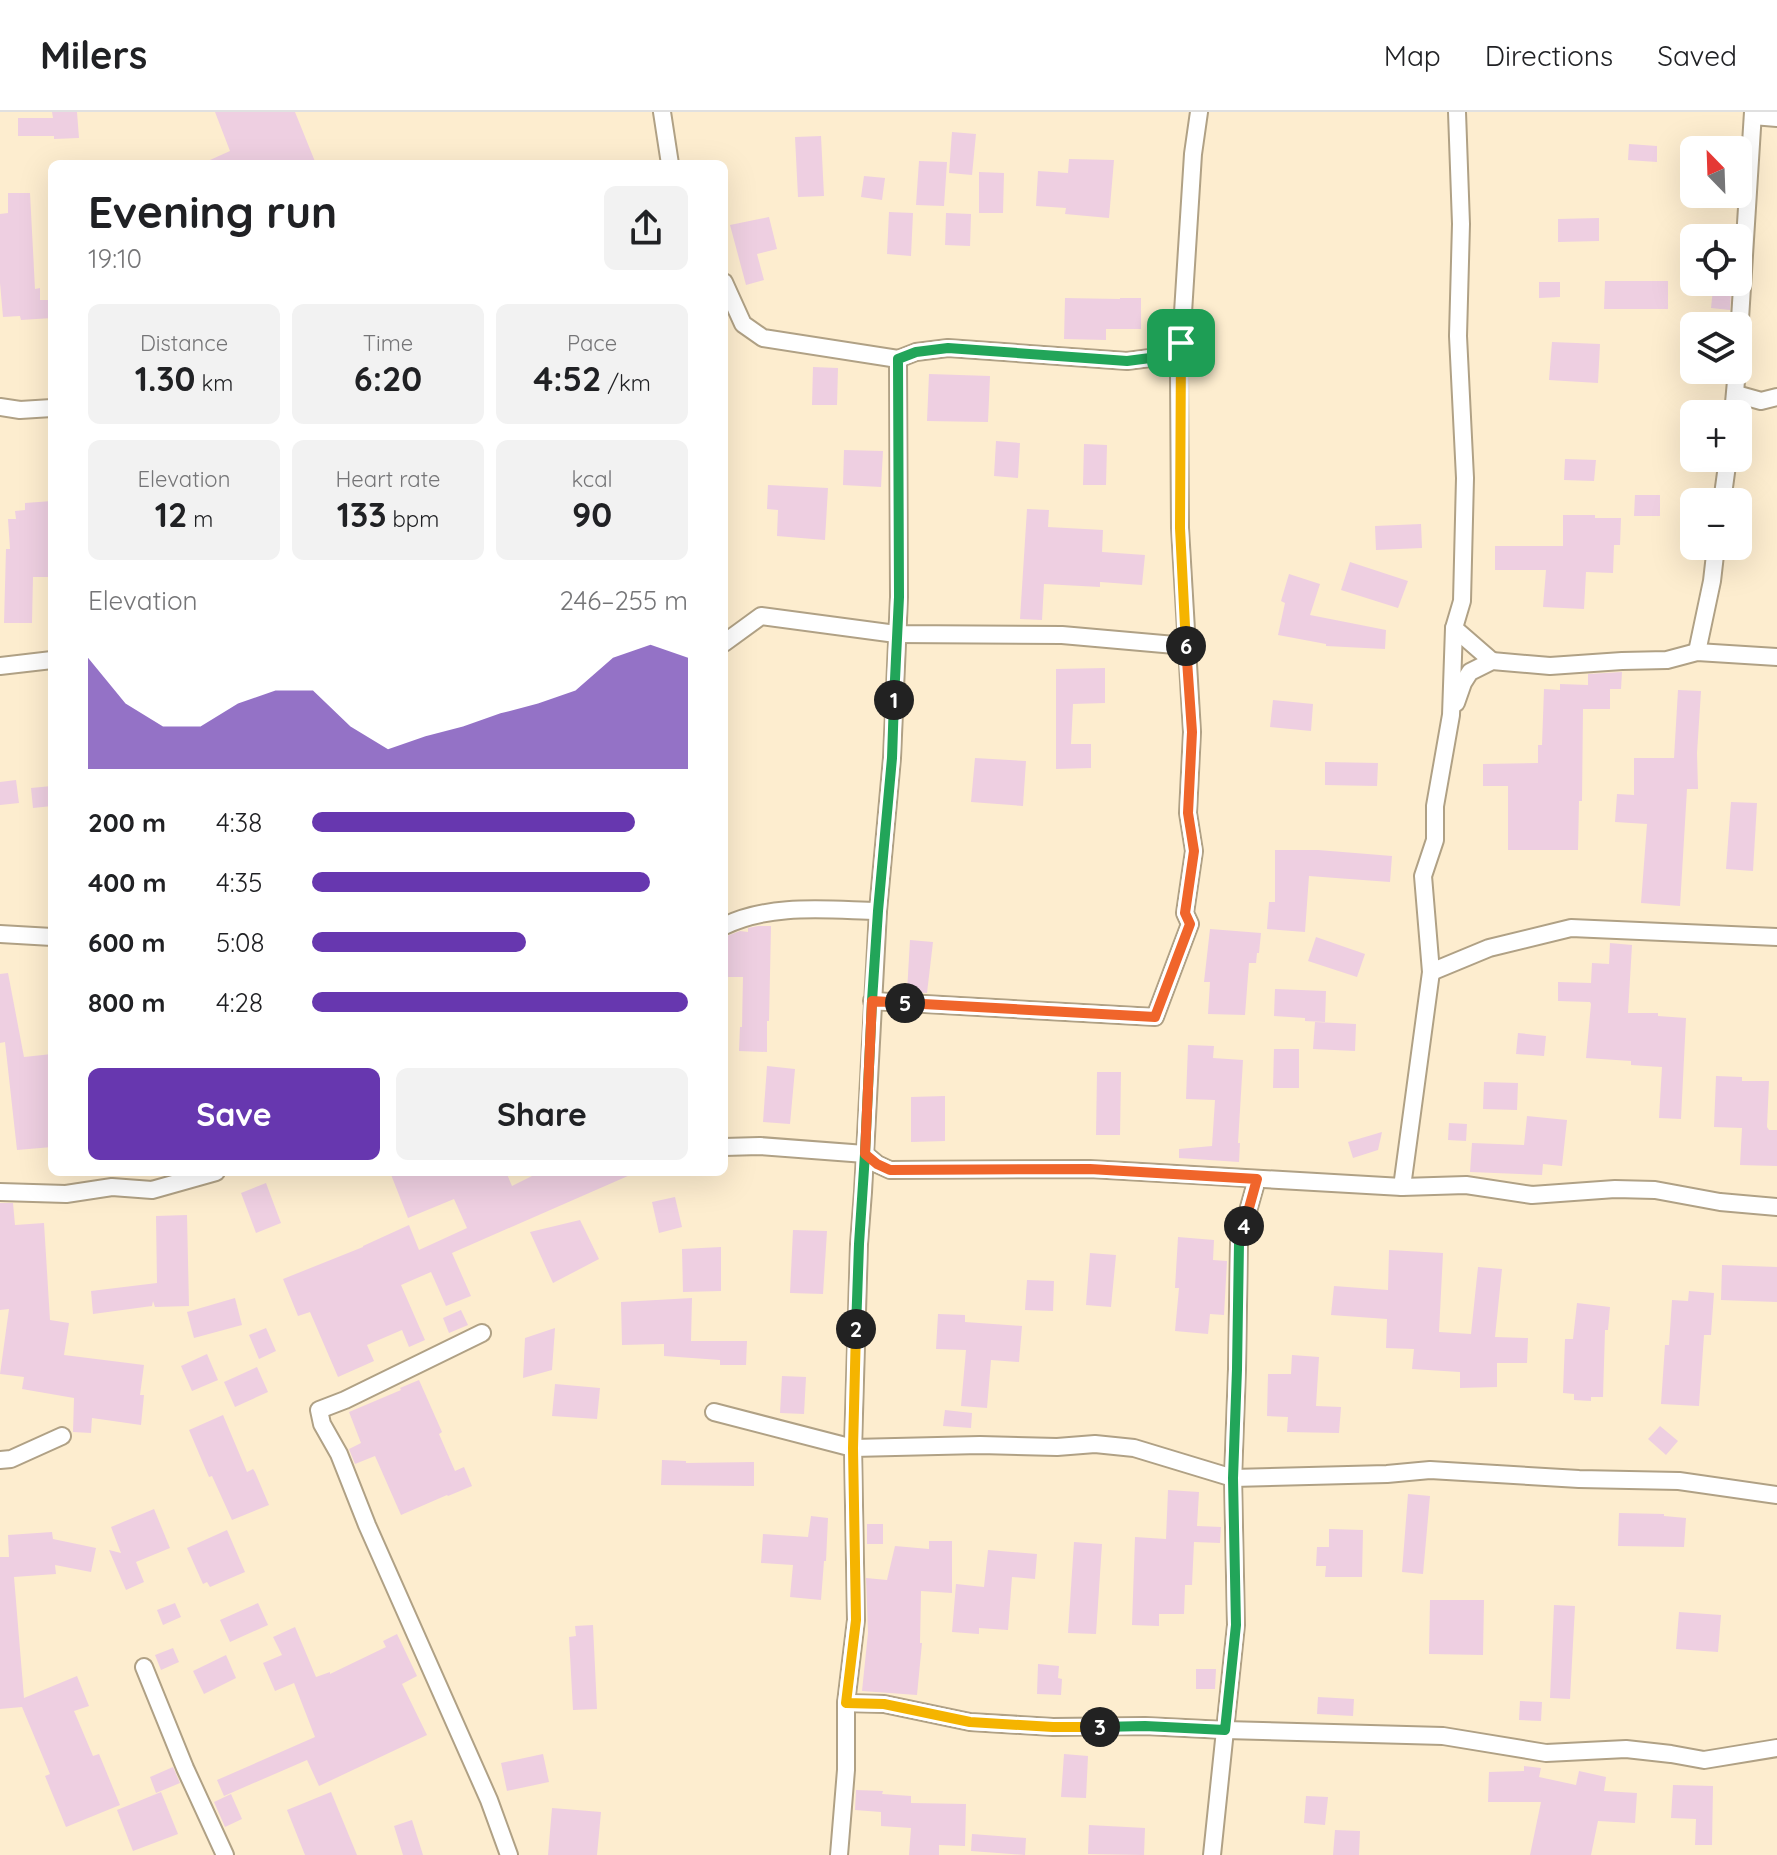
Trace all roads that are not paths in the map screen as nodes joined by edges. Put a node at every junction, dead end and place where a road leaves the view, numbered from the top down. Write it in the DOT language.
graph roads {
  1 [pos="662,112"];
  2 [pos="1199,112"];
  3 [pos="1457,112"];
  4 [pos="1753,114"];
  5 [pos="1777,118"];
  6 [pos="669,160"];
  7 [pos="728,291"];
  8 [pos="1740,312"];
  9 [pos="1181,343"];
  10 [pos="1158,357"];
  11 [pos="898,359"];
  12 [pos="1179,376"];
  13 [pos="1736,384"];
  14 [pos="1736,394"];
  15 [pos="1777,397"];
  16 [pos="1735,400"];
  17 [pos="0,407"];
  18 [pos="48,408"];
  19 [pos="1714,560"];
  20 [pos="1454,628"];
  21 [pos="896,634"];
  22 [pos="728,640"];
  23 [pos="1186,646"];
  24 [pos="1697,652"];
  25 [pos="1777,657"];
  26 [pos="48,660"];
  27 [pos="1492,661"];
  28 [pos="0,666"];
  29 [pos="1451,715"];
  30 [pos="878,911"];
  31 [pos="728,924"];
  32 [pos="0,934"];
  33 [pos="48,937"];
  34 [pos="1777,937"];
  35 [pos="1431,972"];
  36 [pos="872,1001"];
  37 [pos="728,1147"];
  38 [pos="865,1154"];
  39 [pos="890,1170"];
  40 [pos="202,1176"];
  41 [pos="1257,1179"];
  42 [pos="1402,1187"];
  43 [pos="0,1192"];
  44 [pos="863,1192"];
  45 [pos="1777,1207"];
  46 [pos="482,1333"];
  47 [pos="714,1412"];
  48 [pos="62,1436"];
  49 [pos="853,1448"];
  50 [pos="0,1460"];
  51 [pos="1233,1478"];
  52 [pos="1777,1495"];
  53 [pos="144,1667"];
  54 [pos="846,1703"];
  55 [pos="1225,1730"];
  56 [pos="1777,1748"];
  57 [pos="225,1855"];
  58 [pos="509,1855"];
  59 [pos="839,1855"];
  60 [pos="1212,1855"];
  1 -- 6 [label="street"];
  2 -- 9 [label="street"];
  3 -- 20 [label="street"];
  4 -- 5 [label="street"];
  4 -- 8 [label="street"];
  7 -- 11 [label="street"];
  9 -- 10 [label="street"];
  9 -- 12 [label="street"];
  10 -- 11 [label="street"];
  10 -- 12 [label="street"];
  11 -- 21 [label="street"];
  12 -- 23 [label="street"];
  13 -- 14 [label="street"];
  14 -- 15 [label="street"];
  14 -- 16 [label="street"];
  17 -- 18 [label="street"];
  19 -- 24 [label="street"];
  20 -- 27 [label="street"];
  20 -- 29 [label="street"];
  21 -- 22 [label="street"];
  21 -- 23 [label="street"];
  21 -- 30 [label="street"];
  23 -- 36 [label="street"];
  24 -- 25 [label="street"];
  24 -- 27 [label="street"];
  26 -- 28 [label="street"];
  27 -- 29 [label="street"];
  29 -- 35 [label="street"];
  30 -- 31 [label="street"];
  30 -- 36 [label="street"];
  32 -- 33 [label="street"];
  34 -- 35 [label="street"];
  35 -- 42 [label="street"];
  36 -- 38 [label="street"];
  37 -- 38 [label="street"];
  38 -- 39 [label="street"];
  38 -- 44 [label="street"];
  39 -- 41 [label="street"];
  39 -- 44 [label="street"];
  40 -- 43 [label="street"];
  41 -- 42 [label="street"];
  41 -- 51 [label="street"];
  42 -- 45 [label="street"];
  44 -- 49 [label="street"];
  46 -- 58 [label="street"];
  47 -- 49 [label="street"];
  48 -- 50 [label="street"];
  49 -- 51 [label="street"];
  49 -- 54 [label="street"];
  51 -- 52 [label="street"];
  51 -- 55 [label="street"];
  53 -- 57 [label="street"];
  54 -- 55 [label="street"];
  54 -- 59 [label="street"];
  55 -- 56 [label="street"];
  55 -- 60 [label="street"];
}
